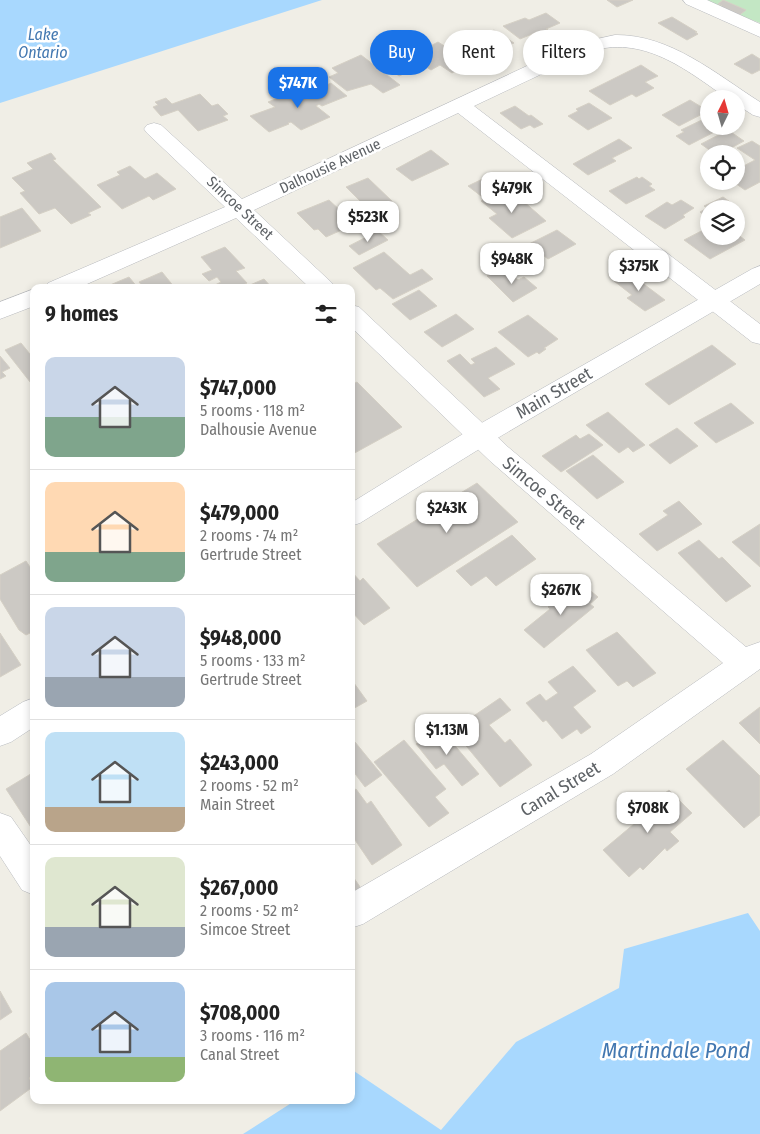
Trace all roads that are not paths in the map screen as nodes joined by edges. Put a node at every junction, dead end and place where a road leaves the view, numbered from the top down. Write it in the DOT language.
graph roads {
  1 [pos="692,0"];
  2 [pos="760,31"];
  3 [pos="460,104"];
  4 [pos="760,111"];
  5 [pos="154,129"];
  6 [pos="241,208"];
  7 [pos="760,274"];
  8 [pos="65,284"];
  9 [pos="320,284"];
  10 [pos="30,299"];
  11 [pos="712,301"];
  12 [pos="0,311"];
  13 [pos="355,317"];
  14 [pos="760,336"];
  15 [pos="480,436"];
  16 [pos="355,514"];
  17 [pos="752,658"];
  18 [pos="30,713"];
  19 [pos="0,732"];
  20 [pos="0,828"];
  21 [pos="30,873"];
  22 [pos="355,910"];
  1 -- 2 [label="street"];
  3 -- 4 [label="street, Dalhousie Avenue"];
  3 -- 6 [label="street, Dalhousie Avenue"];
  3 -- 11 [label="street"];
  5 -- 6 [label="street, Simcoe Street"];
  6 -- 8 [label="street, Dalhousie Avenue"];
  6 -- 9 [label="street, Simcoe Street"];
  7 -- 11 [label="street, Main Street"];
  10 -- 12 [label="street"];
  11 -- 14 [label="street"];
  11 -- 15 [label="street, Main Street"];
  13 -- 15 [label="street, Simcoe Street"];
  15 -- 16 [label="street, Main Street"];
  15 -- 17 [label="street, Simcoe Street"];
  17 -- 22 [label="street, Canal Street"];
  18 -- 19 [label="street"];
  20 -- 21 [label="street"];
}
